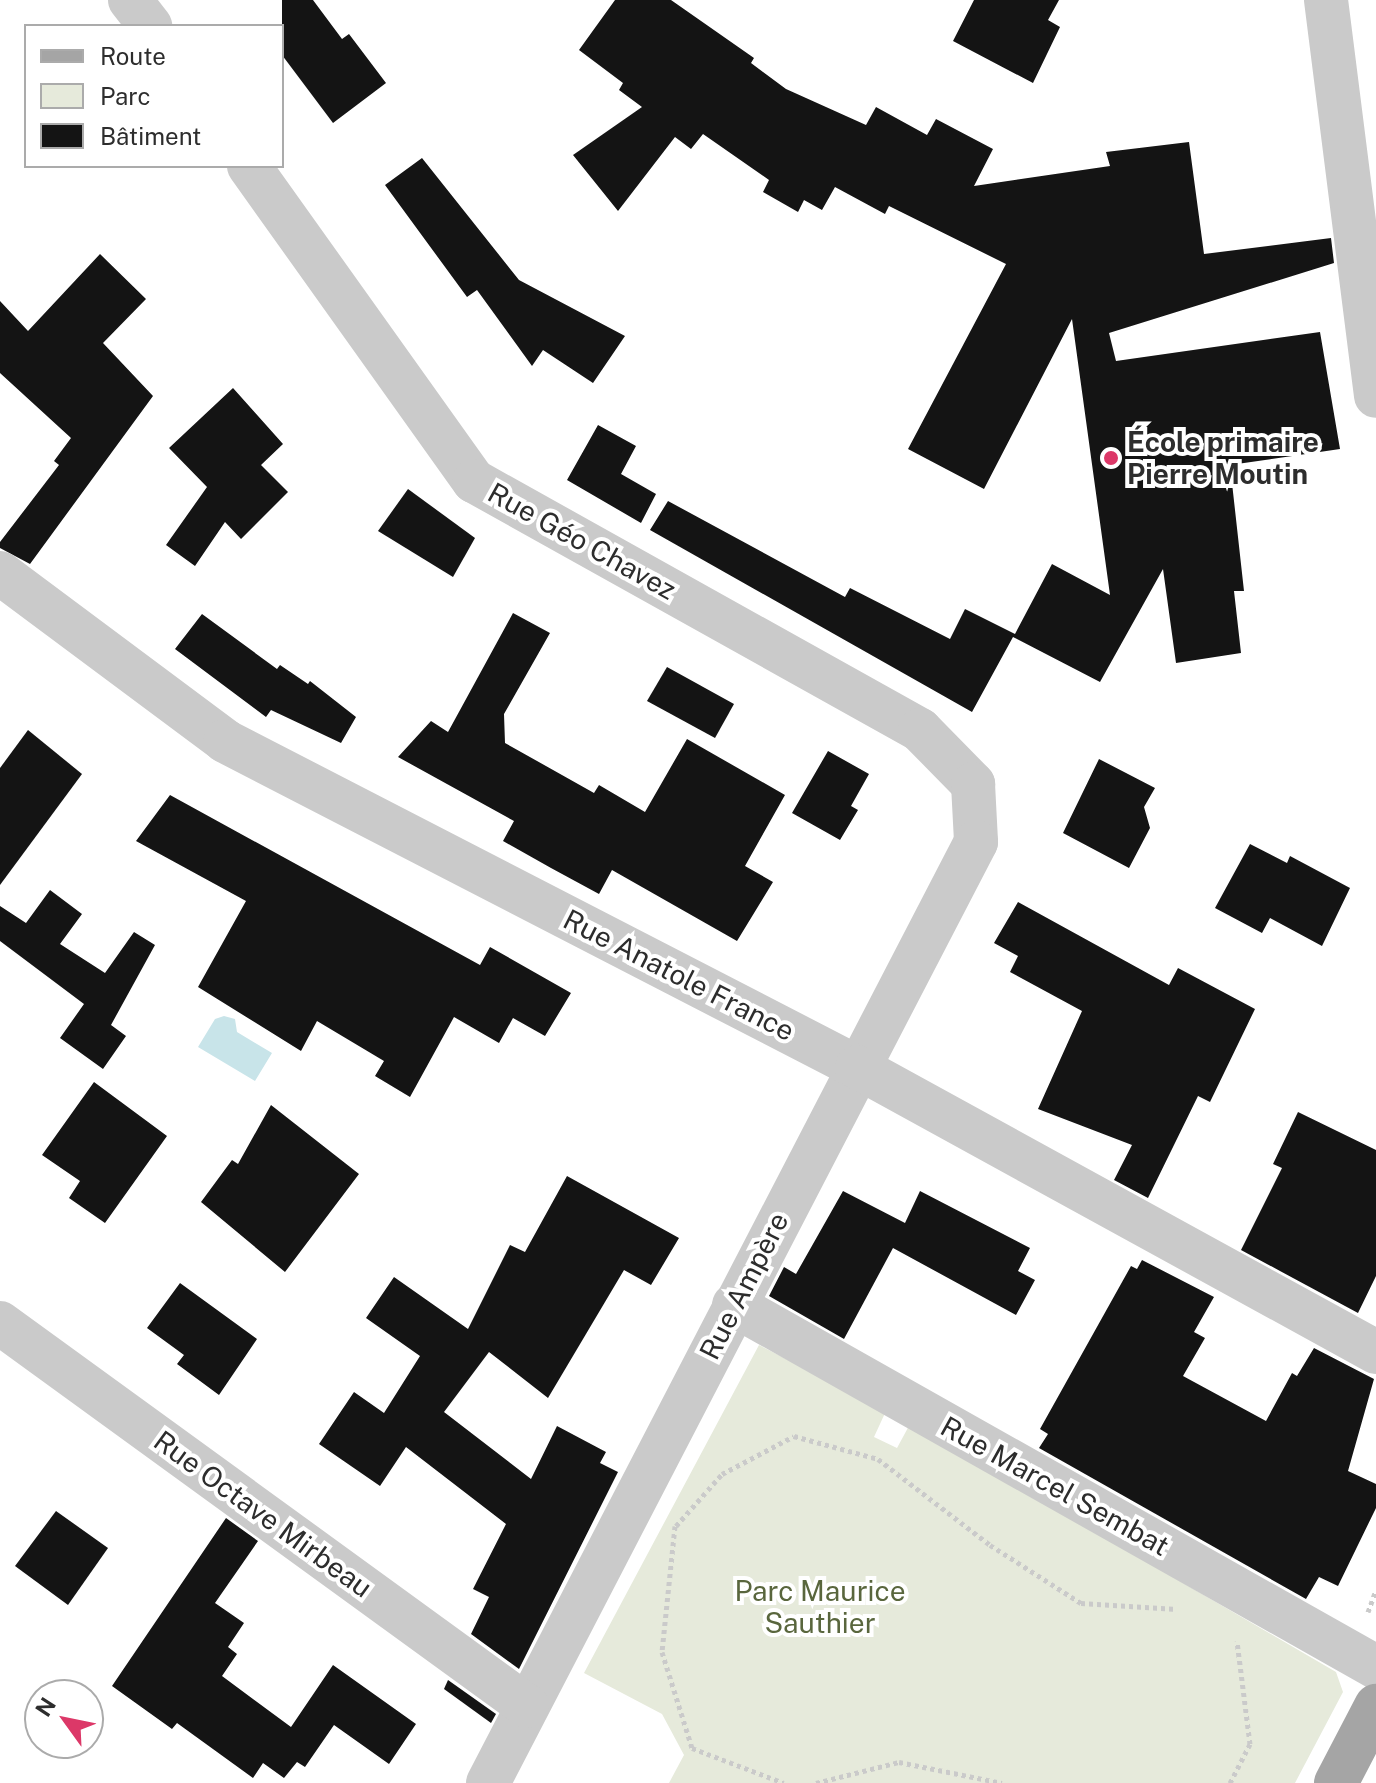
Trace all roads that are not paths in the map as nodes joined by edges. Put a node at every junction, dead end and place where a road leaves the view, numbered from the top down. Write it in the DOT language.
graph roads {
  1 [pos="1326,0"];
  2 [pos="250,168"];
  3 [pos="1376,396"];
  4 [pos="0,573"];
  5 [pos="973,784"];
  6 [pos="857,1067"];
  7 [pos="734,1305"];
  8 [pos="0,1323"];
  9 [pos="1376,1352"];
  10 [pos="1376,1667"];
  11 [pos="527,1706"];
  12 [pos="1376,1706"];
  13 [pos="488,1783"];
  14 [pos="1336,1783"];
  1 -- 3 [label="street"];
  2 -- 5 [label="street, Rue Géo Chavez"];
  4 -- 6 [label="street, Rue Anatole France"];
  5 -- 6 [label="street, Rue Ampère"];
  6 -- 7 [label="street, Rue Ampère"];
  6 -- 9 [label="street, Rue Anatole France"];
  7 -- 10 [label="street, Rue Marcel Sembat"];
  7 -- 11 [label="street, Rue Ampère"];
  8 -- 11 [label="street, Rue Octave Mirbeau"];
  11 -- 13 [label="street, Rue Ampère"];
  12 -- 14 [label="main road"];
}
